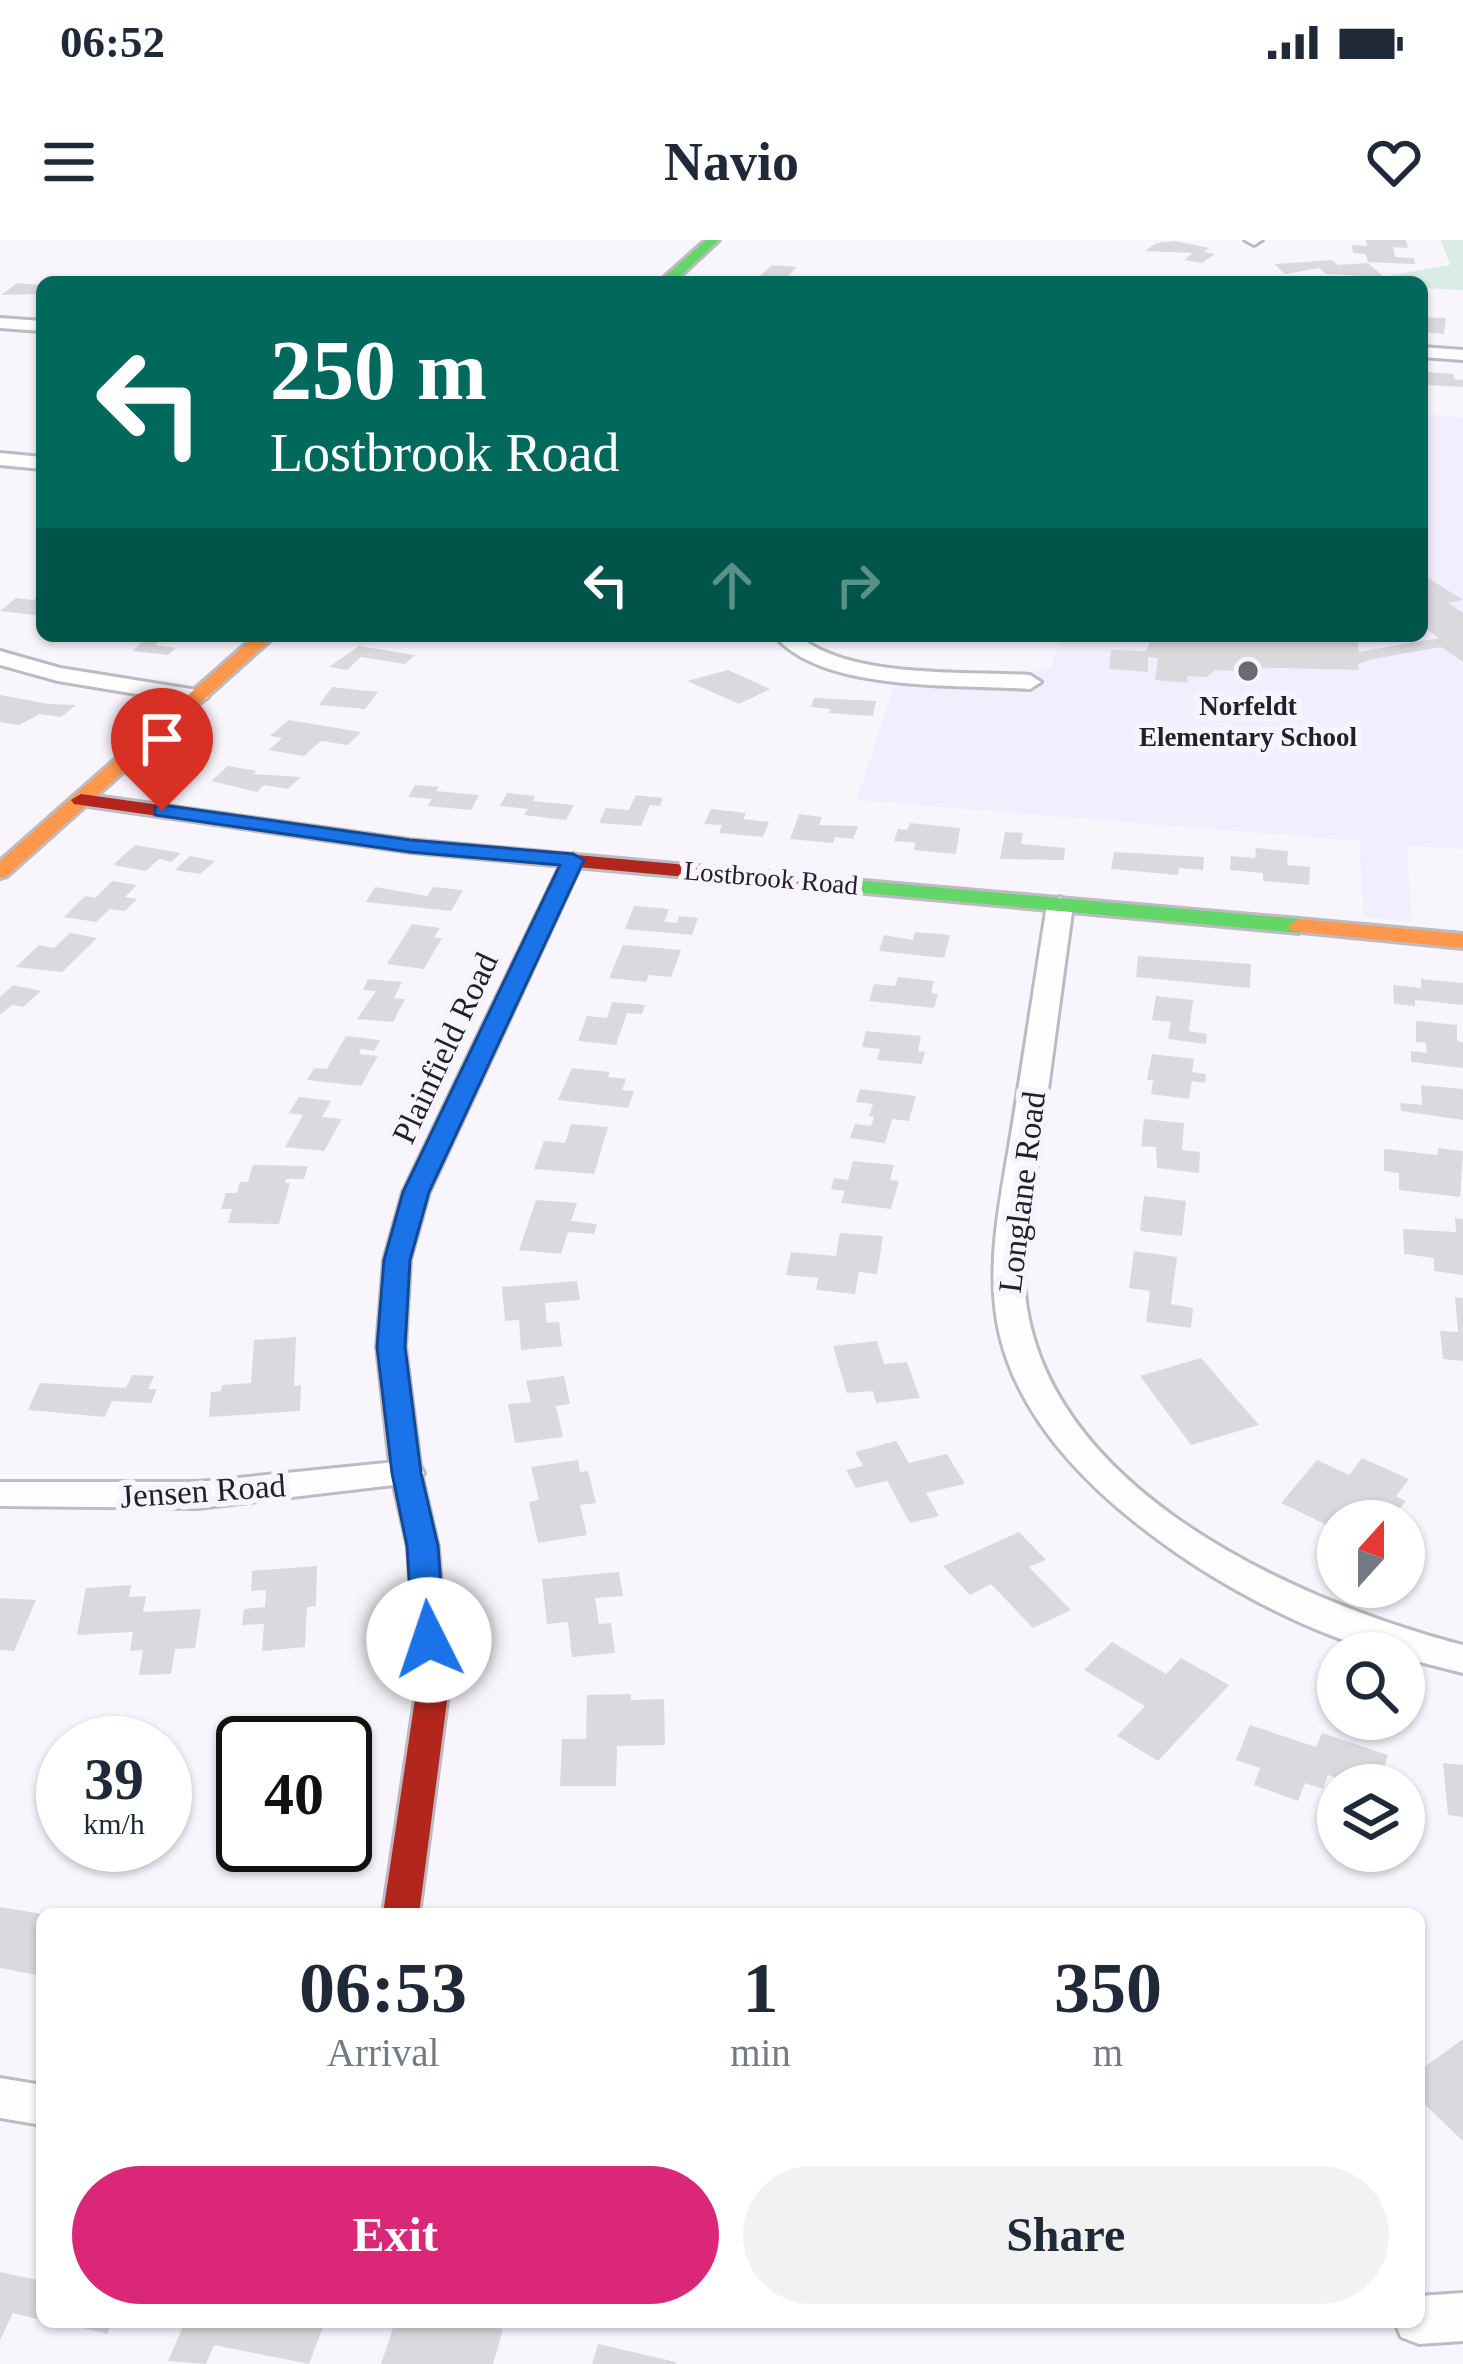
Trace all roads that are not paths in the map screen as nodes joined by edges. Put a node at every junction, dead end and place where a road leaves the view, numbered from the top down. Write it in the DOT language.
graph roads {
  1 [pos="713,240"];
  2 [pos="673,276"];
  3 [pos="0,323"];
  4 [pos="36,326"];
  5 [pos="1428,352"];
  6 [pos="1463,355"];
  7 [pos="0,459"];
  8 [pos="36,462"];
  9 [pos="259,642"];
  10 [pos="793,642"];
  11 [pos="0,658"];
  12 [pos="1030,682"];
  13 [pos="197,697"];
  14 [pos="81,800"];
  15 [pos="573,860"];
  16 [pos="0,872"];
  17 [pos="1060,905"];
  18 [pos="1463,941"];
  19 [pos="406,1473"];
  20 [pos="0,1494"];
  21 [pos="1463,1659"];
  22 [pos="402,1908"];
  23 [pos="0,2098"];
  24 [pos="36,2104"];
  25 [pos="1463,2317"];
  26 [pos="1425,2320"];
  1 -- 2 [label="street"];
  3 -- 4 [label="street"];
  5 -- 6 [label="street"];
  7 -- 8 [label="street"];
  9 -- 13 [label="street"];
  10 -- 12 [label="street"];
  11 -- 13 [label="street"];
  13 -- 14 [label="street"];
  14 -- 15 [label="street, Lostbrook Road"];
  14 -- 16 [label="street"];
  15 -- 17 [label="street, Lostbrook Road"];
  15 -- 19 [label="street, Plainfield Road"];
  17 -- 18 [label="street, Lostbrook Road"];
  17 -- 21 [label="street, Longlane Road"];
  19 -- 20 [label="street, Jensen Road"];
  19 -- 22 [label="street, Plainfield Road"];
  23 -- 24 [label="street"];
  25 -- 26 [label="street"];
}
